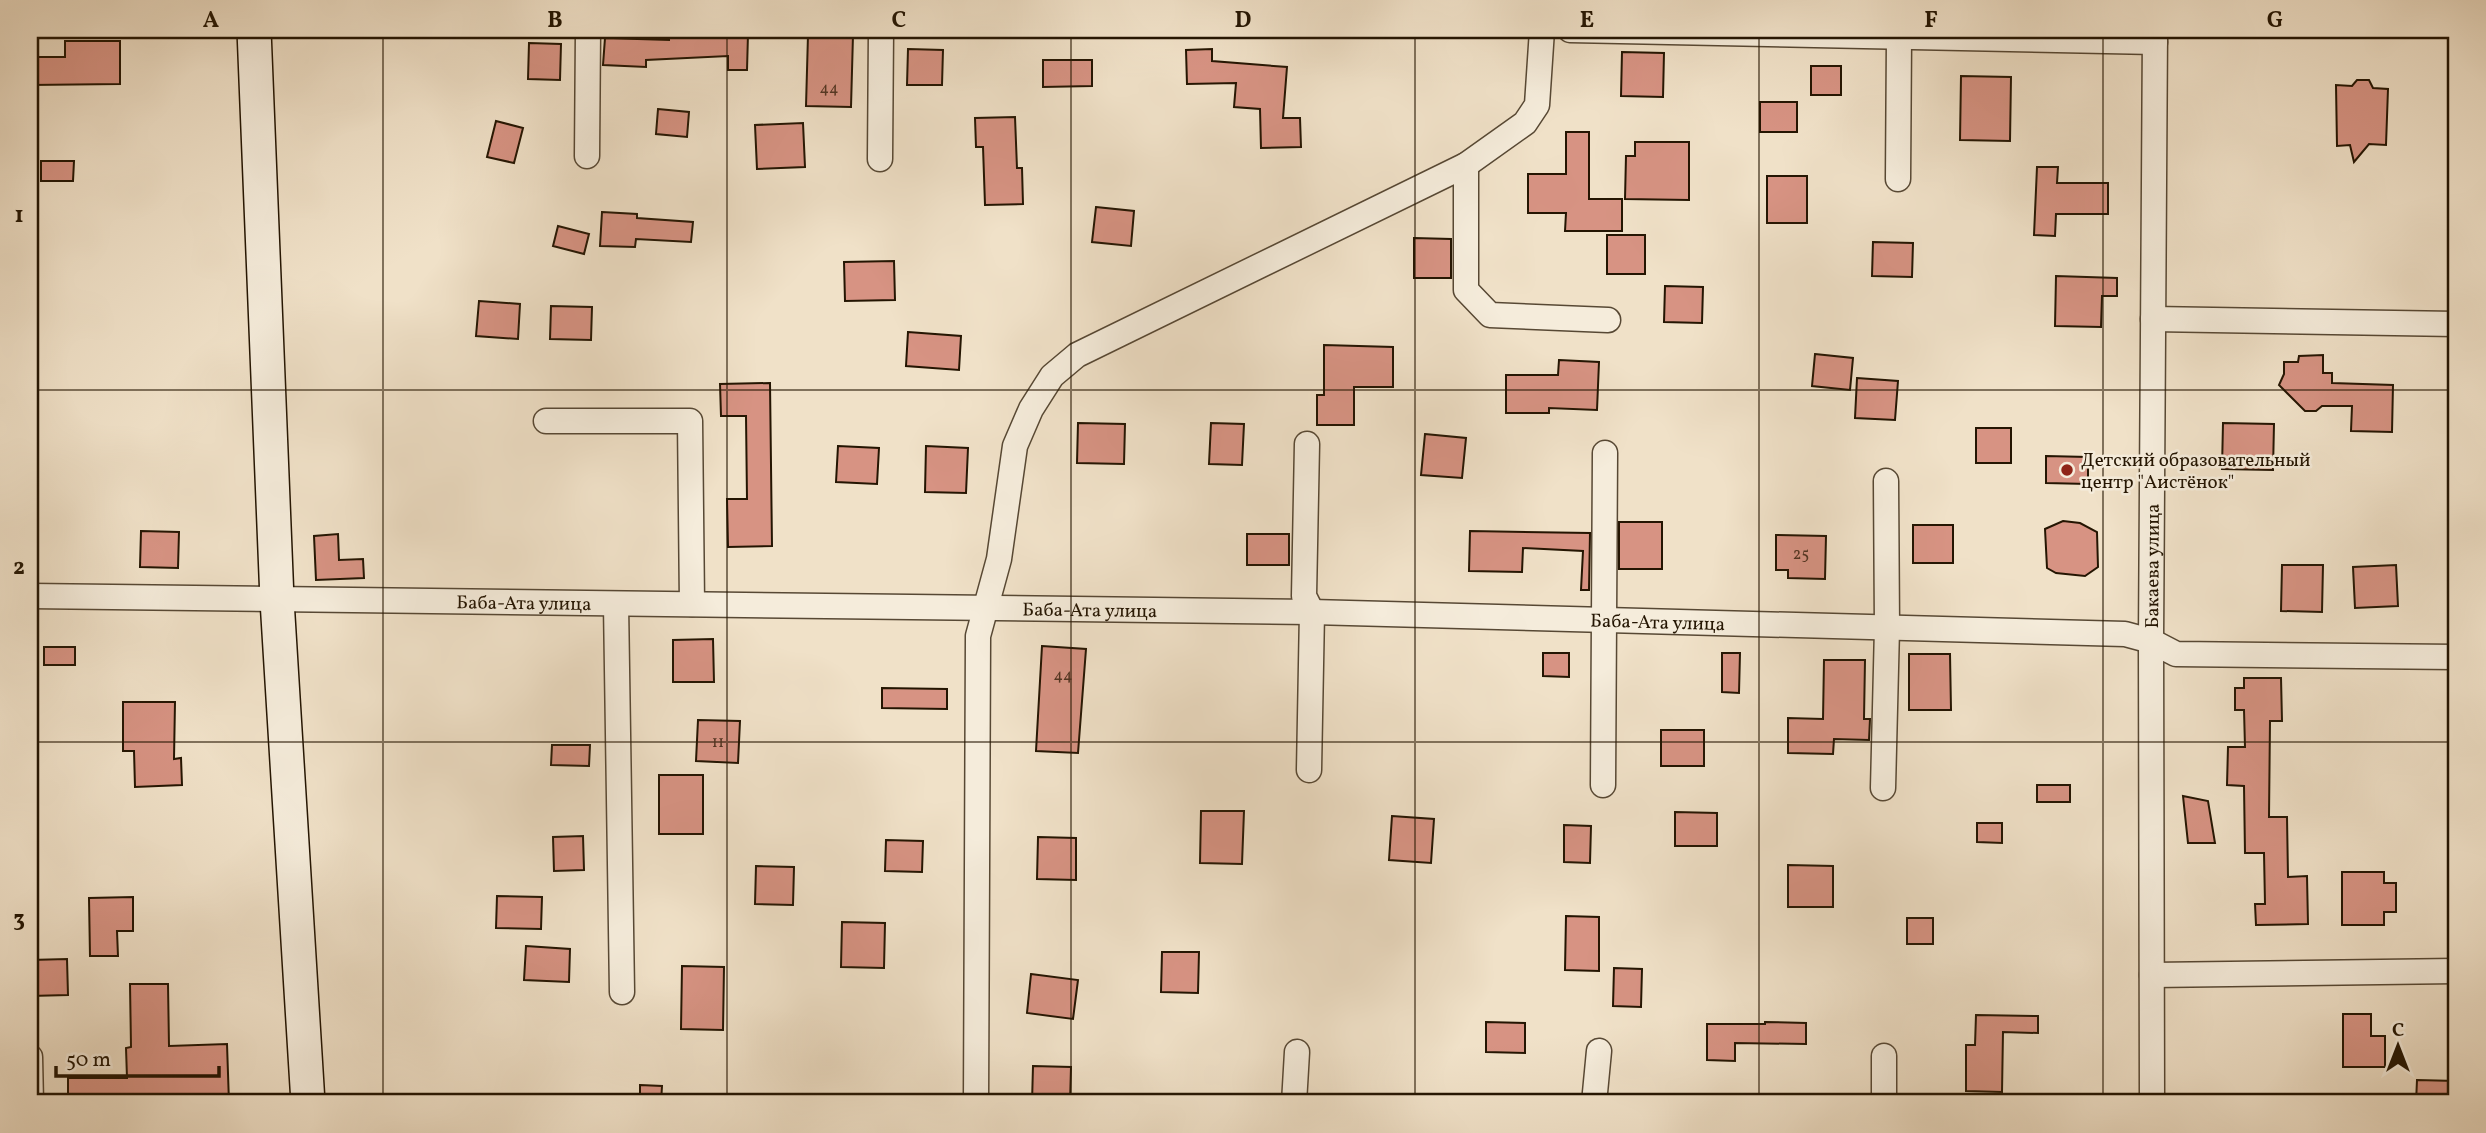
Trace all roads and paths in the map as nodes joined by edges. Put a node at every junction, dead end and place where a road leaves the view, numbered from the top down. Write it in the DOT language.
graph roads {
  1 [pos="254,30"];
  2 [pos="588,30"];
  3 [pos="881,30"];
  4 [pos="1542,30"];
  5 [pos="1570,30"];
  6 [pos="2155,36"];
  7 [pos="1899,38"];
  8 [pos="587,156"];
  9 [pos="880,159"];
  10 [pos="1466,165"];
  11 [pos="1898,179"];
  12 [pos="2153,319"];
  13 [pos="1608,320"];
  14 [pos="2456,324"];
  15 [pos="546,421"];
  16 [pos="1307,444"];
  17 [pos="1605,453"];
  18 [pos="1886,481"];
  19 [pos="30,596"];
  20 [pos="277,600"];
  21 [pos="616,604"];
  22 [pos="692,604"];
  23 [pos="984,607"];
  24 [pos="1312,612"];
  25 [pos="1603,619"];
  26 [pos="1887,628"];
  27 [pos="2151,641"];
  28 [pos="2456,657"];
  29 [pos="1309,770"];
  30 [pos="1603,785"];
  31 [pos="1883,788"];
  32 [pos="2456,971"];
  33 [pos="2152,975"];
  34 [pos="622,992"];
  35 [pos="1599,1051"];
  36 [pos="1297,1052"];
  37 [pos="1884,1056"];
  38 [pos="30,1057"];
  39 [pos="31,1103"];
  40 [pos="308,1103"];
  41 [pos="976,1103"];
  42 [pos="1294,1103"];
  43 [pos="1594,1103"];
  44 [pos="1884,1103"];
  45 [pos="2152,1103"];
  1 -- 20 [label="street"];
  2 -- 8 [label="street"];
  3 -- 9 [label="street"];
  4 -- 10 [label="street"];
  5 -- 7 [label="street"];
  6 -- 7 [label="street"];
  6 -- 12 [label="street, Бакаева улица"];
  7 -- 11 [label="street"];
  10 -- 13 [label="street"];
  10 -- 23 [label="street"];
  12 -- 14 [label="street"];
  12 -- 27 [label="street, Бакаева улица"];
  15 -- 22 [label="street"];
  16 -- 24 [label="street"];
  17 -- 25 [label="street"];
  18 -- 26 [label="street"];
  19 -- 20 [label="street, Баба-Ата улица"];
  20 -- 21 [label="street, Баба-Ата улица"];
  20 -- 40 [label="street"];
  21 -- 22 [label="street, Баба-Ата улица"];
  21 -- 34 [label="street"];
  22 -- 23 [label="street, Баба-Ата улица"];
  23 -- 24 [label="street, Баба-Ата улица"];
  23 -- 41 [label="street"];
  24 -- 25 [label="street, Баба-Ата улица"];
  24 -- 29 [label="street"];
  25 -- 26 [label="street, Баба-Ата улица"];
  25 -- 30 [label="street"];
  26 -- 27 [label="street, Баба-Ата улица"];
  26 -- 31 [label="street"];
  27 -- 28 [label="street, Баба-Ата улица"];
  27 -- 33 [label="street, Бакаева улица"];
  32 -- 33 [label="street"];
  33 -- 45 [label="street, Бакаева улица"];
  35 -- 43 [label="street"];
  36 -- 42 [label="street"];
  37 -- 44 [label="street"];
  38 -- 39 [label="street"];
}
